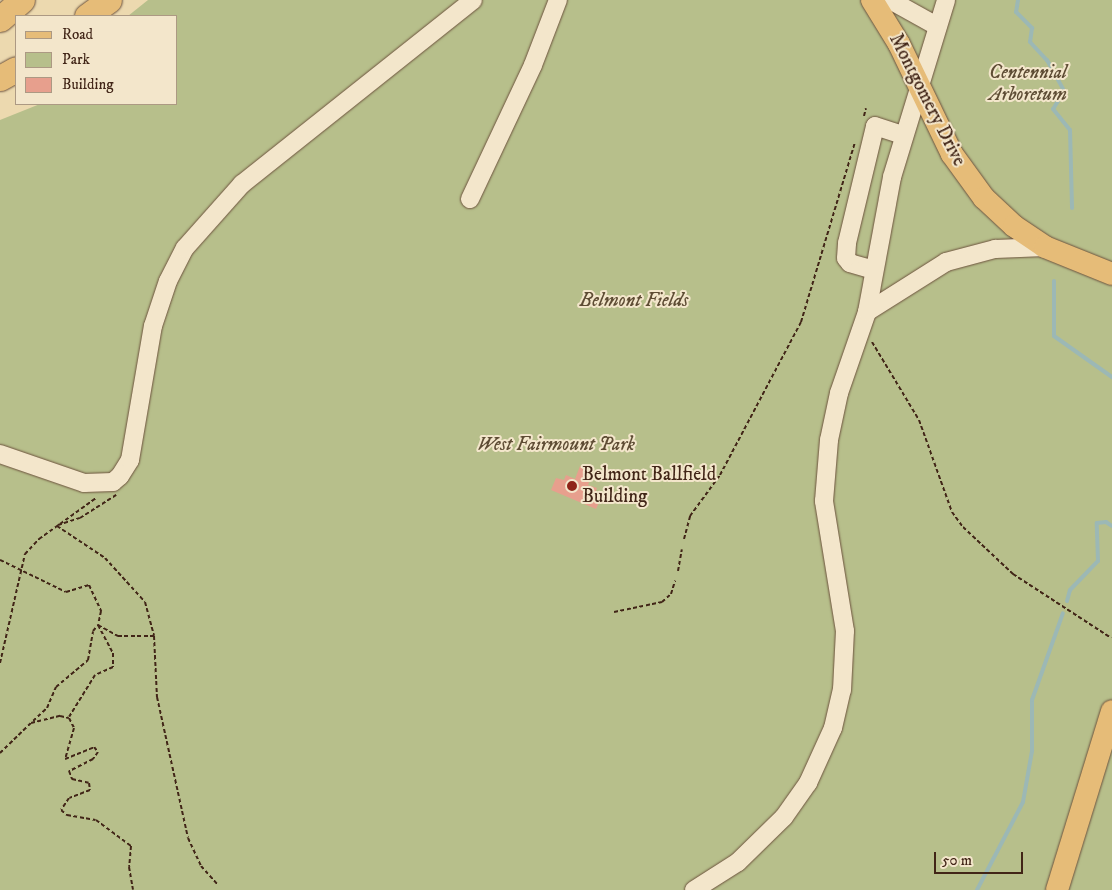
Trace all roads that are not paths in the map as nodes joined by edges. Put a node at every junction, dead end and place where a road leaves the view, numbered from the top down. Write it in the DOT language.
graph roads {
  1 [pos="22,0"];
  2 [pos="109,0"];
  3 [pos="473,0"];
  4 [pos="558,0"];
  5 [pos="872,0"];
  6 [pos="890,0"];
  7 [pos="946,0"];
  8 [pos="88,15"];
  9 [pos="0,19"];
  10 [pos="937,26"];
  11 [pos="15,70"];
  12 [pos="0,78"];
  13 [pos="920,87"];
  14 [pos="903,134"];
  15 [pos="470,199"];
  16 [pos="1045,247"];
  17 [pos="874,270"];
  18 [pos="1112,274"];
  19 [pos="864,320"];
  20 [pos="0,454"];
  21 [pos="1112,711"];
  22 [pos="694,890"];
  23 [pos="1057,890"];
  1 -- 9 [label="highway"];
  2 -- 8 [label="highway"];
  3 -- 20 [label="street"];
  4 -- 15 [label="street"];
  5 -- 13 [label="main road, Montgomery Drive"];
  6 -- 10 [label="street, Montgomery Drive"];
  7 -- 10 [label="street"];
  10 -- 13 [label="street"];
  11 -- 12 [label="highway"];
  13 -- 14 [label="street"];
  13 -- 16 [label="main road, Montgomery Drive"];
  14 -- 17 [label="street"];
  14 -- 17 [label="street"];
  16 -- 18 [label="main road, Montgomery Drive"];
  16 -- 19 [label="street"];
  17 -- 19 [label="street"];
  19 -- 22 [label="street"];
  21 -- 23 [label="main road"];
}
